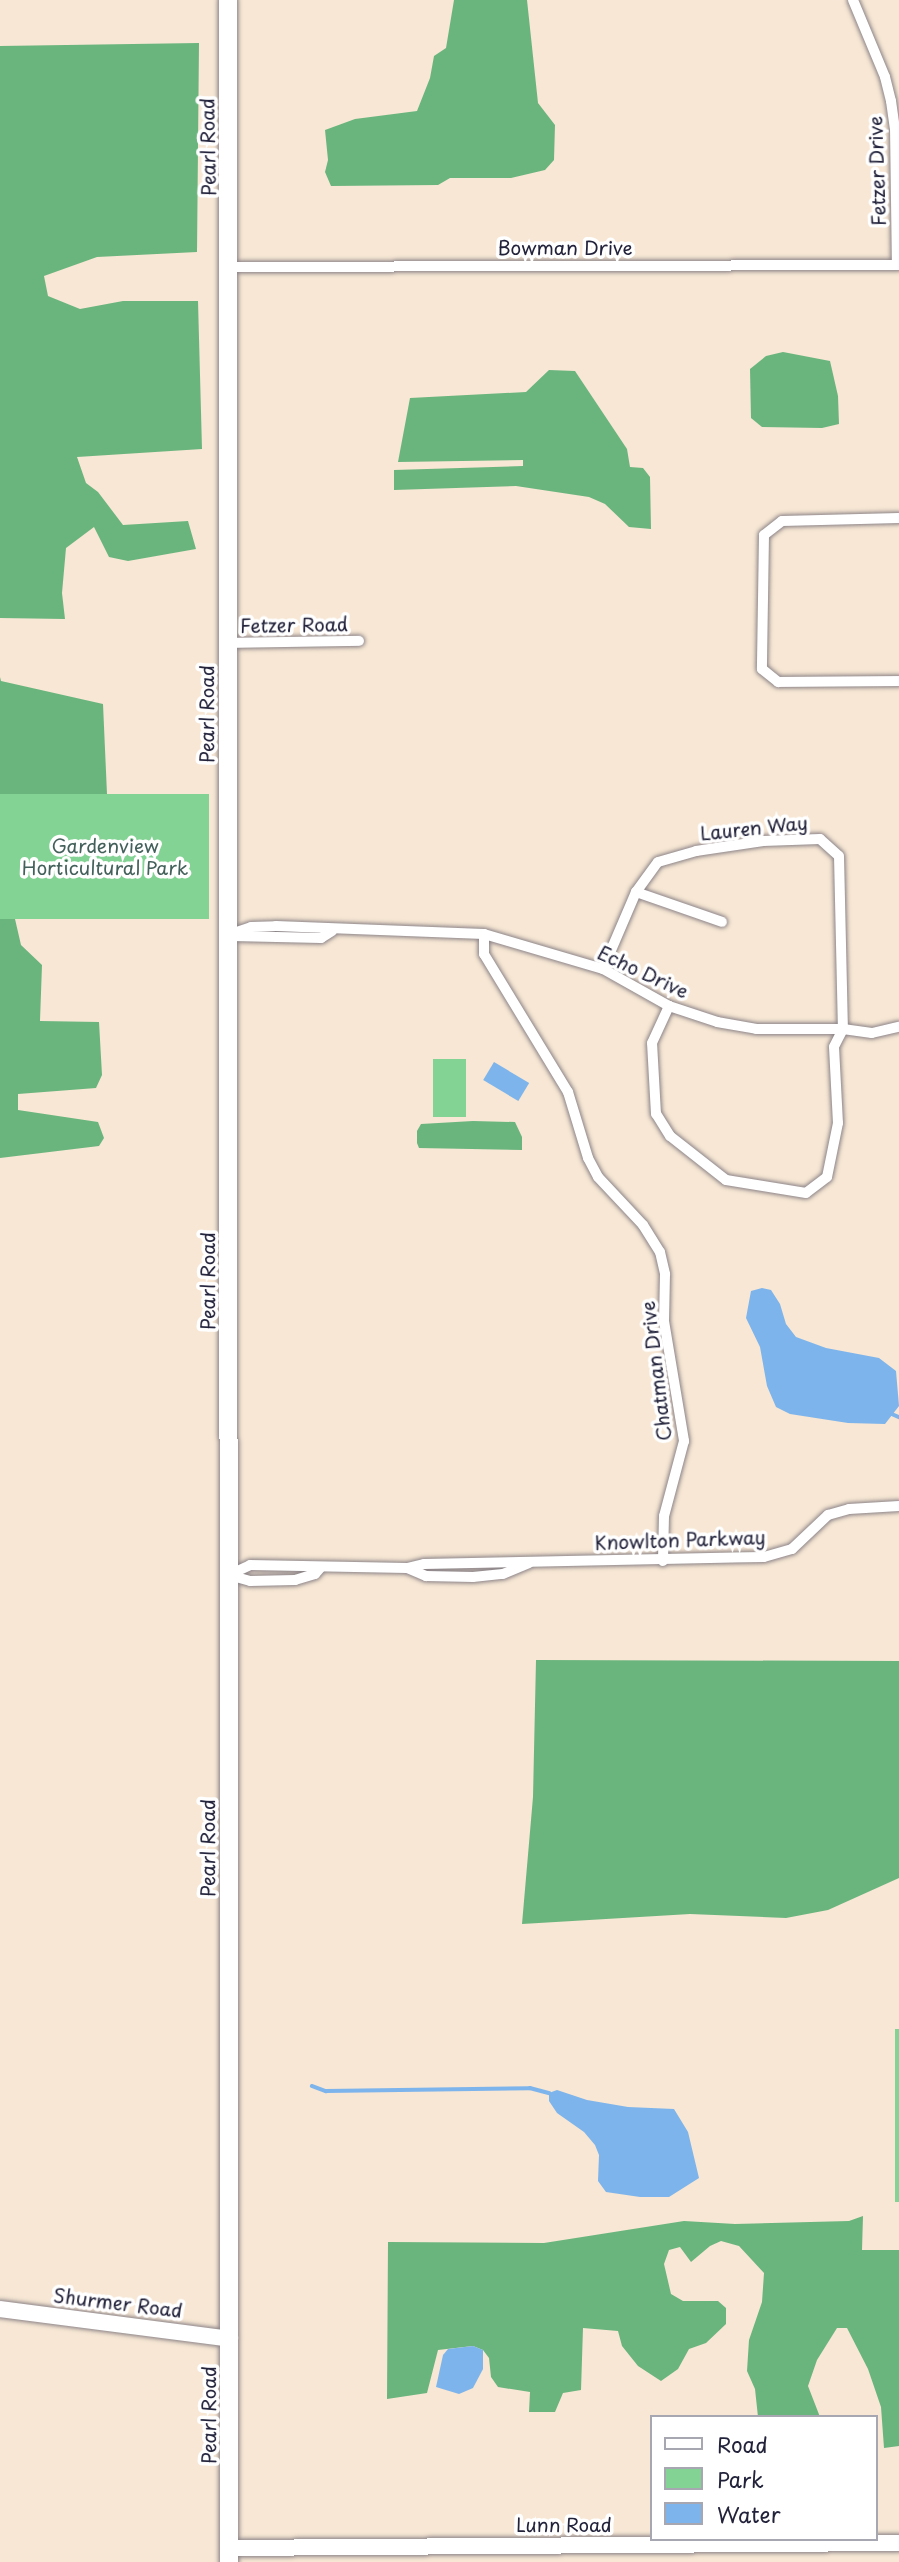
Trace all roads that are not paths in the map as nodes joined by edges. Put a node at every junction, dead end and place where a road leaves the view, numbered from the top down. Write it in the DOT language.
graph roads {
  1 [pos="228,0"];
  2 [pos="853,0"];
  3 [pos="898,265"];
  4 [pos="230,267"];
  5 [pos="899,518"];
  6 [pos="359,641"];
  7 [pos="228,643"];
  8 [pos="899,681"];
  9 [pos="636,892"];
  10 [pos="722,922"];
  11 [pos="484,934"];
  12 [pos="228,936"];
  13 [pos="603,969"];
  14 [pos="668,1006"];
  15 [pos="899,1027"];
  16 [pos="844,1029"];
  17 [pos="899,1506"];
  18 [pos="663,1561"];
  19 [pos="229,1575"];
  20 [pos="0,2309"];
  21 [pos="230,2339"];
  22 [pos="899,2543"];
  23 [pos="229,2555"];
  1 -- 4 [label="main road, Pearl Road"];
  2 -- 3 [label="street, Fetzer Drive"];
  3 -- 4 [label="street, Bowman Drive"];
  4 -- 7 [label="main road, Pearl Road"];
  5 -- 8 [label="street"];
  6 -- 7 [label="street, Fetzer Road"];
  7 -- 12 [label="main road, Pearl Road"];
  9 -- 10 [label="street"];
  9 -- 13 [label="street, Lauren Way"];
  9 -- 16 [label="street, Lauren Way"];
  11 -- 12 [label="street, Echo Drive"];
  11 -- 13 [label="street, Echo Drive"];
  11 -- 18 [label="street, Chatman Drive"];
  12 -- 19 [label="main road, Pearl Road"];
  13 -- 14 [label="street, Echo Drive"];
  14 -- 16 [label="street, Echo Drive"];
  14 -- 16 [label="street, Lauren Way"];
  15 -- 16 [label="street, Echo Drive"];
  17 -- 18 [label="street, Knowlton Parkway"];
  18 -- 19 [label="street, Knowlton Parkway"];
  19 -- 21 [label="main road, Pearl Road"];
  20 -- 21 [label="street, Shurmer Road"];
  21 -- 23 [label="main road, Pearl Road"];
  22 -- 23 [label="street, Lunn Road"];
}
